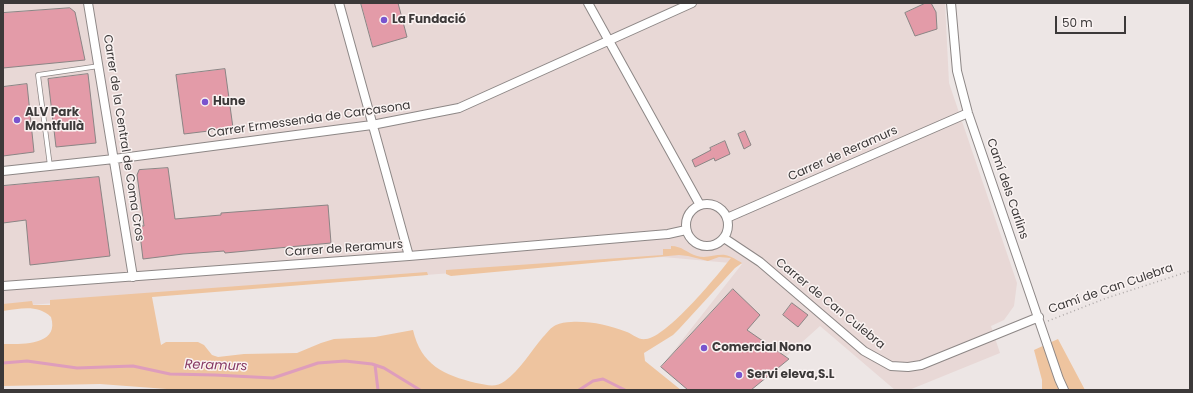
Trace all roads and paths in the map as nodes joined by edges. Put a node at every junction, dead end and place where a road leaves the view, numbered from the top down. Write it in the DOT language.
graph roads {
  1 [pos="88,3"];
  2 [pos="339,3"];
  3 [pos="588,3"];
  4 [pos="692,3"];
  5 [pos="951,3"];
  6 [pos="608,41"];
  7 [pos="99,66"];
  8 [pos="968,112"];
  9 [pos="372,125"];
  10 [pos="114,159"];
  11 [pos="50,167"];
  12 [pos="3,172"];
  13 [pos="700,205"];
  14 [pos="727,218"];
  15 [pos="686,230"];
  16 [pos="724,238"];
  17 [pos="409,256"];
  18 [pos="1190,271"];
  19 [pos="133,277"];
  20 [pos="3,286"];
  21 [pos="1039,317"];
  22 [pos="1064,390"];
  1 -- 7 [label="street, Carrer de la Central de Coma Cros"];
  2 -- 9 [label="street"];
  3 -- 6 [label="street"];
  4 -- 6 [label="street, Carrer Ermessenda de Carcasona"];
  5 -- 8 [label="street, Camí dels Carlins"];
  6 -- 9 [label="street, Carrer Ermessenda de Carcasona"];
  6 -- 13 [label="street"];
  7 -- 10 [label="street, Carrer de la Central de Coma Cros"];
  7 -- 11 [label="lane"];
  8 -- 14 [label="street, Carrer de Reramurs"];
  8 -- 21 [label="street, Camí dels Carlins"];
  9 -- 10 [label="street, Carrer Ermessenda de Carcasona"];
  9 -- 17 [label="street"];
  10 -- 11 [label="street, Carrer Ermessenda de Carcasona"];
  10 -- 19 [label="street, Carrer de la Central de Coma Cros"];
  11 -- 12 [label="street, Carrer Ermessenda de Carcasona"];
  13 -- 14 [label="street"];
  13 -- 15 [label="street"];
  14 -- 16 [label="street"];
  15 -- 16 [label="street"];
  15 -- 17 [label="street, Carrer de Reramurs"];
  16 -- 21 [label="street, Carrer de Can Culebra"];
  17 -- 19 [label="street, Carrer de Reramurs"];
  18 -- 21 [label="path, Camí de Can Culebra"];
  19 -- 20 [label="street, Carrer de Reramurs"];
  21 -- 22 [label="street, Camí dels Carlins"];
}
